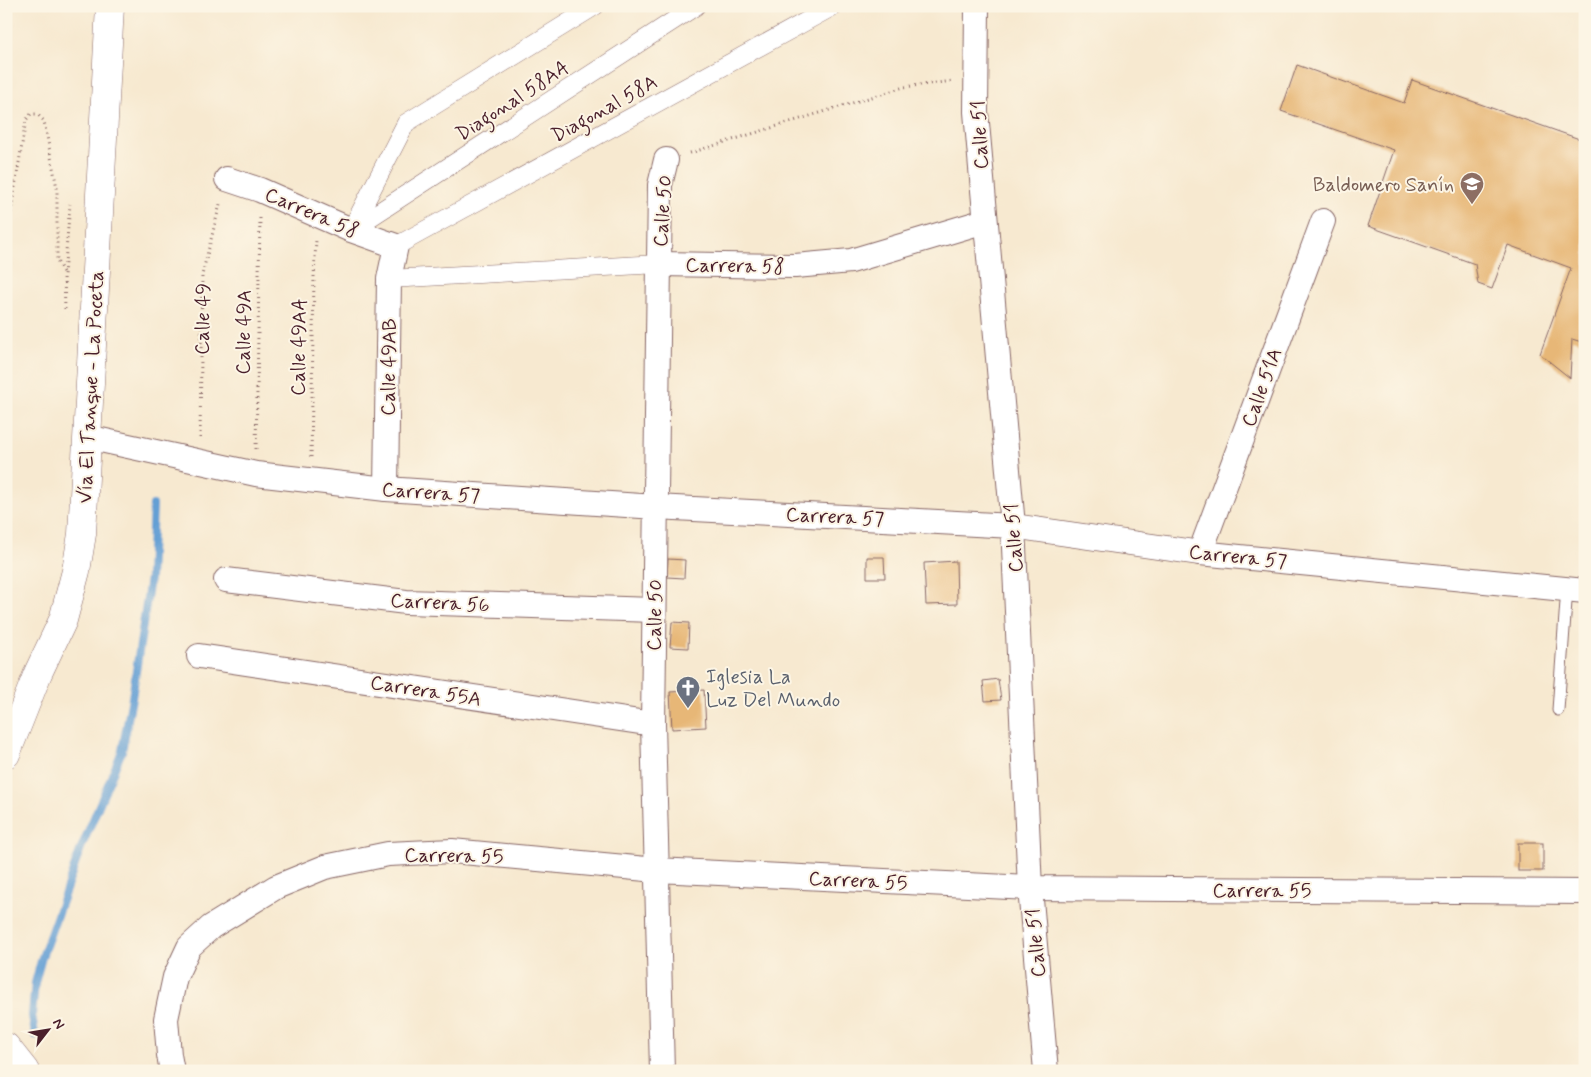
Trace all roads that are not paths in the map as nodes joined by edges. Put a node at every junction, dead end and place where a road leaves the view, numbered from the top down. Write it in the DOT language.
graph roads {
  1 [pos="110,6"];
  2 [pos="595,6"];
  3 [pos="696,6"];
  4 [pos="977,6"];
  5 [pos="832,7"];
  6 [pos="666,160"];
  7 [pos="227,179"];
  8 [pos="985,221"];
  9 [pos="1322,221"];
  10 [pos="351,230"];
  11 [pos="396,246"];
  12 [pos="659,264"];
  13 [pos="389,279"];
  14 [pos="87,437"];
  15 [pos="386,489"];
  16 [pos="656,507"];
  17 [pos="1014,526"];
  18 [pos="1200,553"];
  19 [pos="226,580"];
  20 [pos="1576,590"];
  21 [pos="654,610"];
  22 [pos="199,656"];
  23 [pos="1558,710"];
  24 [pos="653,724"];
  25 [pos="6,754"];
  26 [pos="657,870"];
  27 [pos="1030,888"];
  28 [pos="1585,892"];
  29 [pos="6,1047"];
  30 [pos="25,1071"];
  31 [pos="172,1071"];
  32 [pos="662,1071"];
  33 [pos="1046,1071"];
  1 -- 14 [label="street, Vía El Tanque - La Poceta"];
  2 -- 10 [label="street"];
  3 -- 10 [label="street, Diagonal 58AA"];
  4 -- 8 [label="street, Calle 51"];
  5 -- 11 [label="street, Diagonal 58A"];
  6 -- 12 [label="street, Calle 50"];
  7 -- 10 [label="street, Carrera 58"];
  8 -- 12 [label="street, Carrera 58"];
  8 -- 17 [label="street, Calle 51"];
  9 -- 18 [label="street, Calle 51A"];
  10 -- 11 [label="street, Carrera 58"];
  11 -- 13 [label="street, Calle 49AB"];
  12 -- 13 [label="street, Carrera 58"];
  12 -- 16 [label="street, Calle 50"];
  13 -- 15 [label="street, Calle 49AB"];
  14 -- 15 [label="street, Carrera 57"];
  14 -- 25 [label="street, Vía El Tanque - La Poceta"];
  15 -- 16 [label="street, Carrera 57"];
  16 -- 17 [label="street, Carrera 57"];
  16 -- 21 [label="street, Calle 50"];
  17 -- 18 [label="street, Carrera 57"];
  17 -- 27 [label="street, Calle 51"];
  18 -- 20 [label="street, Carrera 57"];
  19 -- 21 [label="street, Carrera 56"];
  20 -- 23 [label="lane"];
  21 -- 24 [label="street, Calle 50"];
  22 -- 24 [label="street, Carrera 55A"];
  24 -- 26 [label="street, Calle 50"];
  26 -- 27 [label="street, Carrera 55"];
  26 -- 31 [label="street, Carrera 55"];
  26 -- 32 [label="street, Calle 50"];
  27 -- 28 [label="street, Carrera 55"];
  27 -- 33 [label="street, Calle 51"];
  29 -- 30 [label="street"];
}
